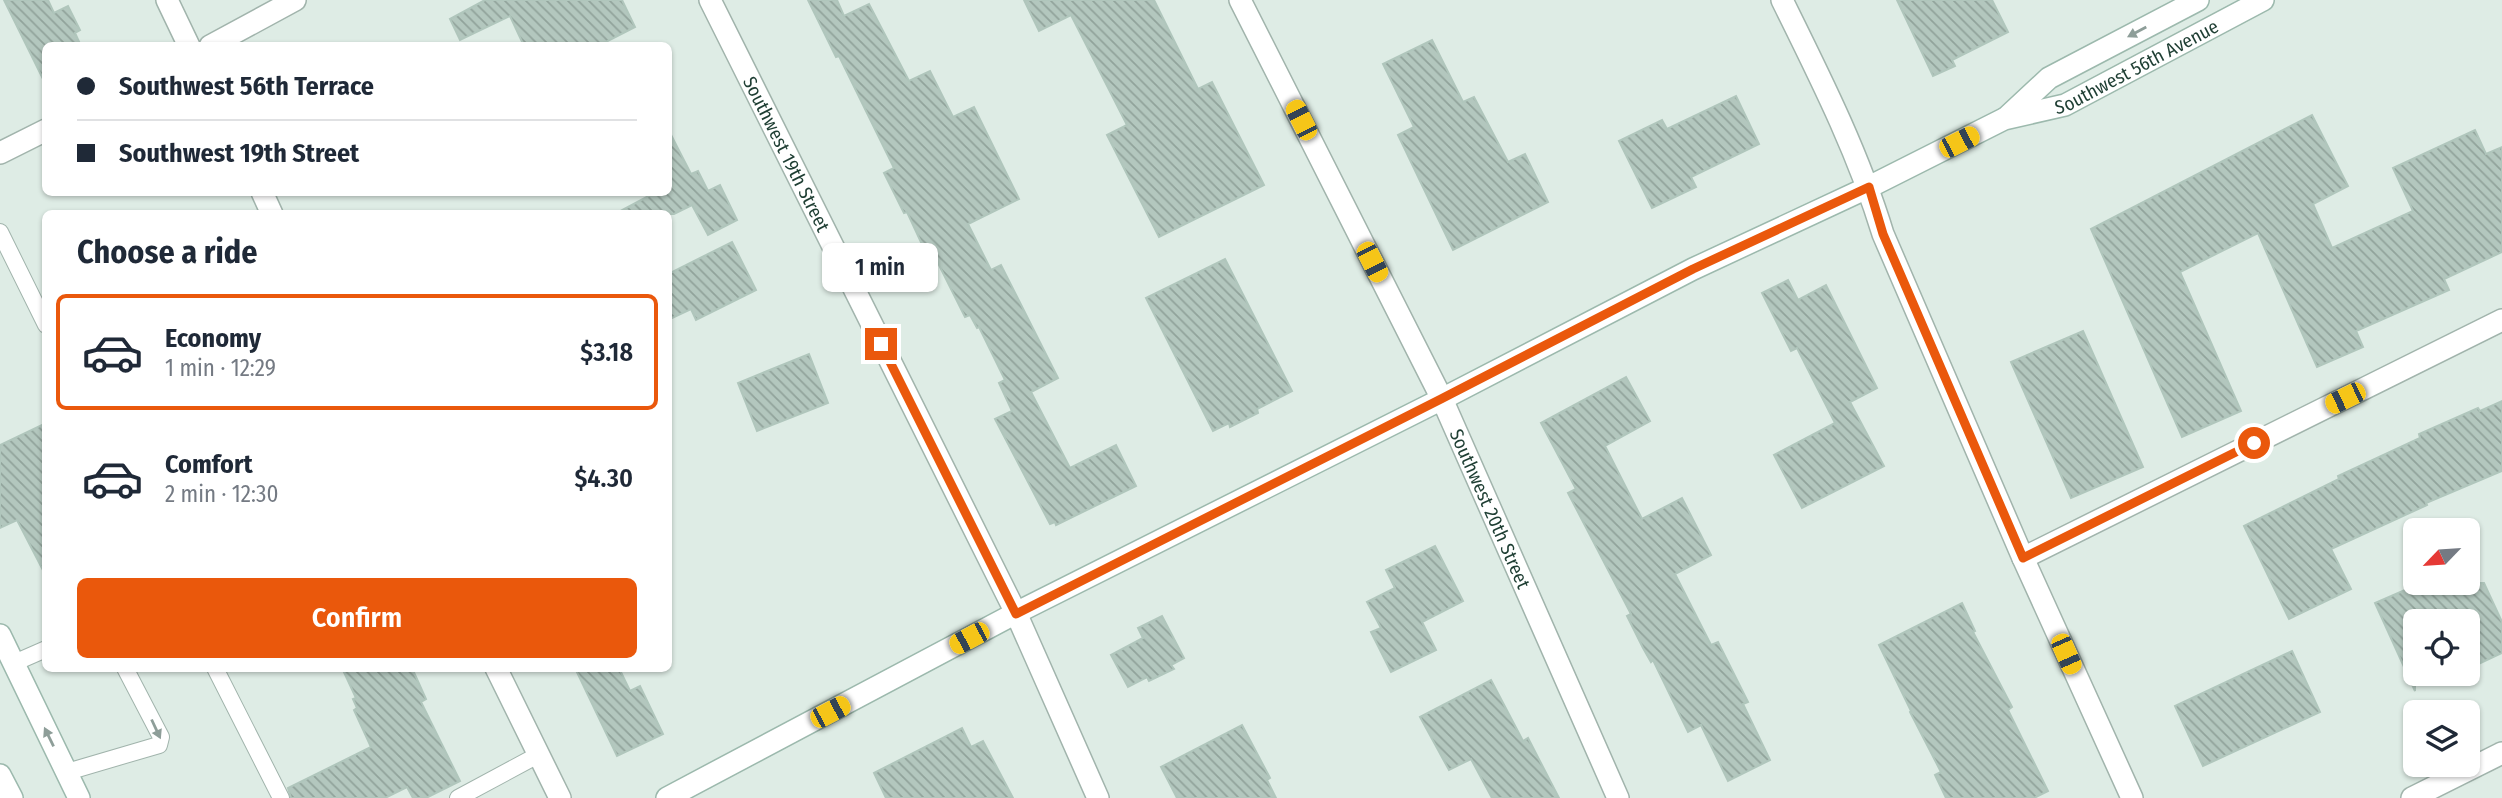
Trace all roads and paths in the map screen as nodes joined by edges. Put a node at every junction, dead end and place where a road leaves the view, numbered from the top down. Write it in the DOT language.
graph roads {
  1 [pos="167,0"];
  2 [pos="295,0"];
  3 [pos="710,0"];
  4 [pos="1240,0"];
  5 [pos="1782,0"];
  6 [pos="2198,0"];
  7 [pos="2263,0"];
  8 [pos="187,42"];
  9 [pos="217,42"];
  10 [pos="2004,119"];
  11 [pos="42,132"];
  12 [pos="0,153"];
  13 [pos="1869,187"];
  14 [pos="0,232"];
  15 [pos="42,317"];
  16 [pos="2502,320"];
  17 [pos="1441,399"];
  18 [pos="2023,558"];
  19 [pos="1016,614"];
  20 [pos="0,635"];
  21 [pos="42,651"];
  22 [pos="14,663"];
  23 [pos="127,672"];
  24 [pos="217,672"];
  25 [pos="498,672"];
  26 [pos="2502,753"];
  27 [pos="538,755"];
  28 [pos="67,772"];
  29 [pos="0,775"];
  30 [pos="12,798"];
  31 [pos="79,798"];
  32 [pos="281,798"];
  33 [pos="458,798"];
  34 [pos="560,798"];
  35 [pos="667,798"];
  36 [pos="1098,798"];
  37 [pos="1618,798"];
  38 [pos="2132,798"];
  39 [pos="2412,798"];
  1 -- 8 [label="street"];
  2 -- 9 [label="street"];
  3 -- 19 [label="street, Southwest 19th Street"];
  4 -- 17 [label="street, Southwest 20th Street"];
  5 -- 13 [label="street"];
  6 -- 10 [label="street, Southwest 56th Avenue, one-way"];
  7 -- 10 [label="street, Southwest 56th Avenue"];
  10 -- 13 [label="street, Southwest 56th Avenue"];
  11 -- 12 [label="street"];
  13 -- 17 [label="street, Southwest 56th Avenue"];
  13 -- 18 [label="street"];
  14 -- 15 [label="lane"];
  16 -- 18 [label="street"];
  17 -- 19 [label="street, Southwest 56th Avenue"];
  17 -- 37 [label="street, Southwest 20th Street"];
  18 -- 38 [label="street"];
  19 -- 35 [label="street, Southwest 56th Avenue"];
  19 -- 36 [label="street, Southwest 19th Street"];
  20 -- 22 [label="street"];
  21 -- 22 [label="lane"];
  28 -- 22 [label="street, one-way"];
  23 -- 28 [label="lane, one-way"];
  24 -- 32 [label="lane"];
  25 -- 27 [label="street"];
  26 -- 39 [label="street"];
  27 -- 33 [label="lane"];
  27 -- 34 [label="street"];
  28 -- 31 [label="street"];
  29 -- 30 [label="street"];
}
